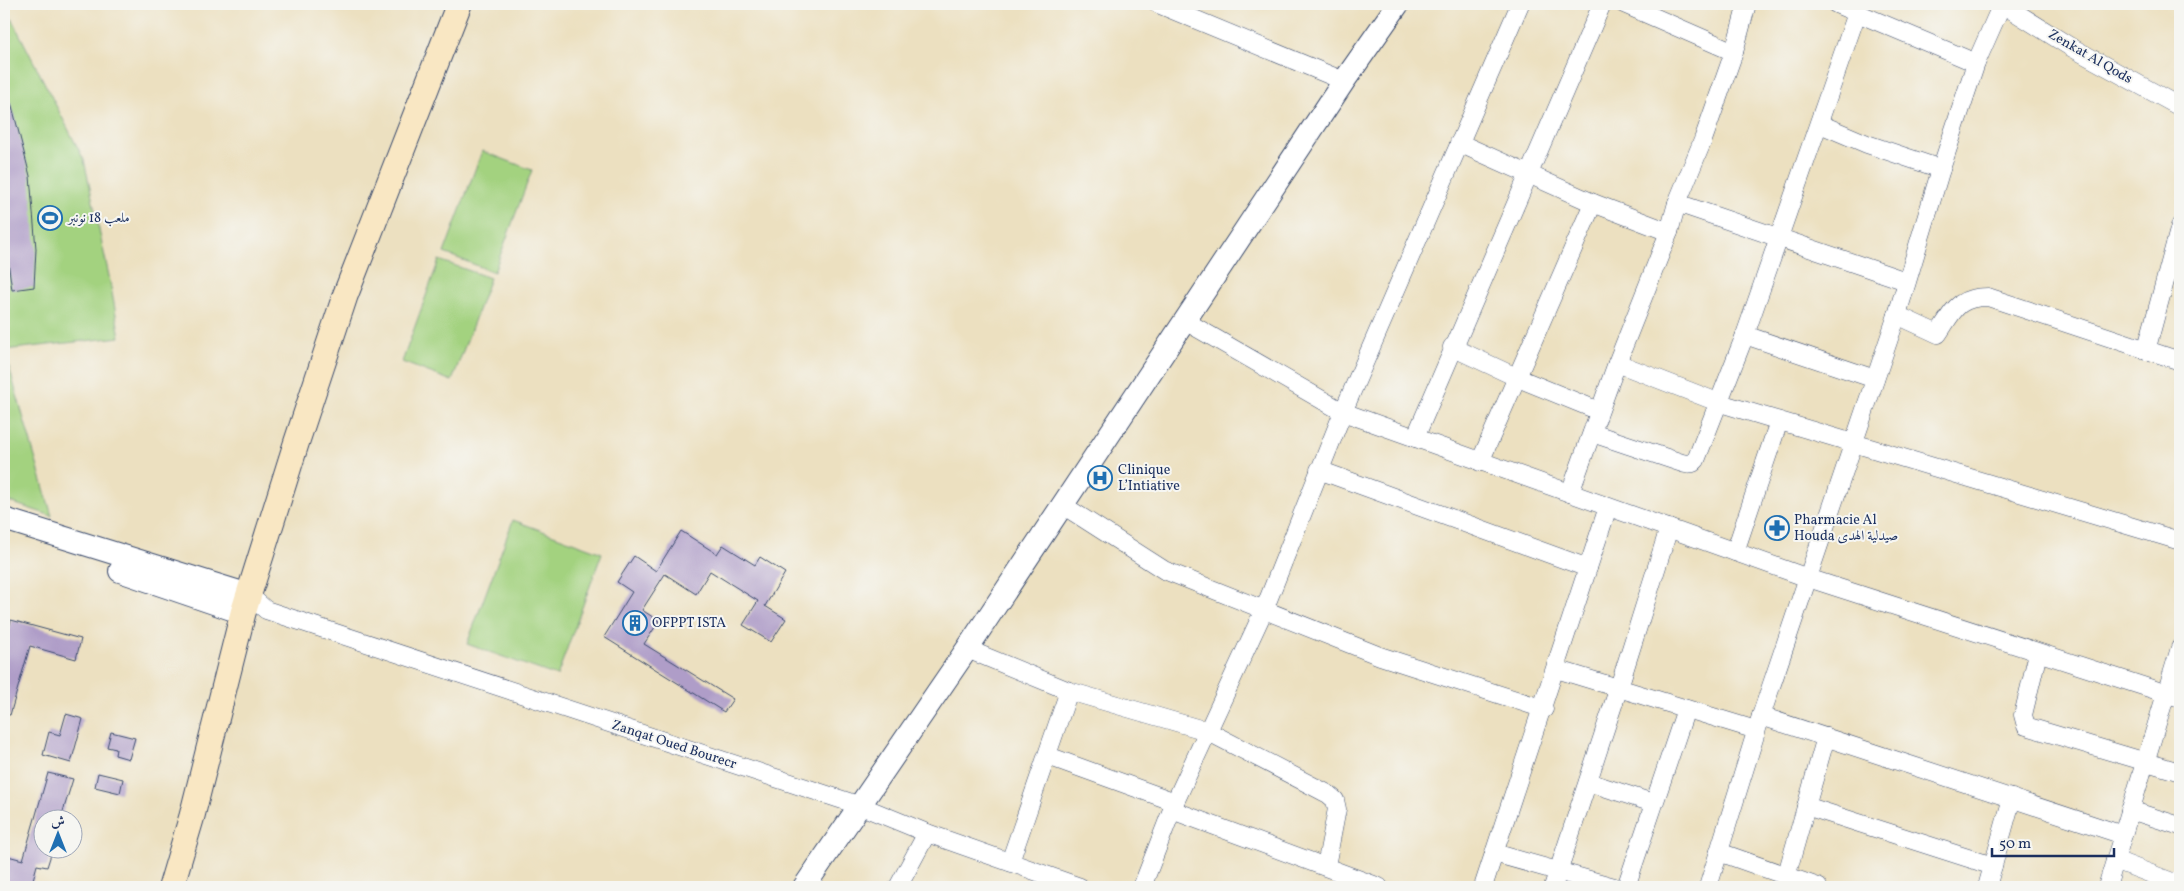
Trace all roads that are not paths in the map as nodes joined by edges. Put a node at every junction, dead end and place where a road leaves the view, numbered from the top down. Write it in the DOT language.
graph roads {
  1 [pos="458,4"];
  2 [pos="1158,4"];
  3 [pos="1398,4"];
  4 [pos="1520,4"];
  5 [pos="1602,4"];
  6 [pos="1624,4"];
  7 [pos="1747,4"];
  8 [pos="1836,4"];
  9 [pos="2002,4"];
  10 [pos="1857,13"];
  11 [pos="1734,52"];
  12 [pos="1976,63"];
  13 [pos="1344,81"];
  14 [pos="2180,107"];
  15 [pos="1820,124"];
  16 [pos="1459,144"];
  17 [pos="1941,169"];
  18 [pos="1529,175"];
  19 [pos="1594,203"];
  20 [pos="1677,203"];
  21 [pos="2180,226"];
  22 [pos="1669,232"];
  23 [pos="1779,237"];
  24 [pos="1906,281"];
  25 [pos="1897,315"];
  26 [pos="1185,321"];
  27 [pos="1745,335"];
  28 [pos="1452,347"];
  29 [pos="2146,351"];
  30 [pos="2180,361"];
  31 [pos="1617,363"];
  32 [pos="1518,378"];
  33 [pos="1875,379"];
  34 [pos="1720,403"];
  35 [pos="1599,411"];
  36 [pos="1343,412"];
  37 [pos="1779,421"];
  38 [pos="1592,433"];
  39 [pos="1415,438"];
  40 [pos="1854,443"];
  41 [pos="1480,462"];
  42 [pos="1319,470"];
  43 [pos="1570,493"];
  44 [pos="1062,504"];
  45 [pos="1608,507"];
  46 [pos="4,519"];
  47 [pos="1668,528"];
  48 [pos="4,530"];
  49 [pos="2180,541"];
  50 [pos="1735,552"];
  51 [pos="1588,568"];
  52 [pos="1808,578"];
  53 [pos="253,606"];
  54 [pos="1264,610"];
  55 [pos="2180,648"];
  56 [pos="966,649"];
  57 [pos="2038,653"];
  58 [pos="1556,669"];
  59 [pos="1619,687"];
  60 [pos="1069,691"];
  61 [pos="2173,696"];
  62 [pos="1544,709"];
  63 [pos="1686,709"];
  64 [pos="1759,723"];
  65 [pos="1207,732"];
  66 [pos="1826,738"];
  67 [pos="1048,756"];
  68 [pos="2146,761"];
  69 [pos="2180,772"];
  70 [pos="1588,782"];
  71 [pos="2012,798"];
  72 [pos="1653,804"];
  73 [pos="861,806"];
  74 [pos="1174,806"];
  75 [pos="1806,806"];
  76 [pos="2130,810"];
  77 [pos="2180,826"];
  78 [pos="926,833"];
  79 [pos="2123,835"];
  80 [pos="1719,852"];
  81 [pos="1494,853"];
  82 [pos="2115,860"];
  83 [pos="1010,862"];
  84 [pos="1326,866"];
  85 [pos="1993,866"];
  86 [pos="1786,876"];
  87 [pos="1555,880"];
  88 [pos="2180,885"];
  89 [pos="171,887"];
  90 [pos="804,887"];
  91 [pos="898,887"];
  92 [pos="1080,887"];
  93 [pos="1142,887"];
  94 [pos="1379,887"];
  95 [pos="1483,887"];
  96 [pos="1614,887"];
  97 [pos="1626,887"];
  98 [pos="1708,887"];
  99 [pos="1818,887"];
  100 [pos="1987,887"];
  101 [pos="2107,887"];
  1 -- 53 [label="main road"];
  2 -- 13 [label="street"];
  3 -- 13 [label="street"];
  4 -- 16 [label="street"];
  5 -- 18 [label="street"];
  6 -- 11 [label="street"];
  7 -- 11 [label="street"];
  8 -- 10 [label="street"];
  9 -- 12 [label="street"];
  9 -- 14 [label="street, Zenkat Al Qods"];
  10 -- 12 [label="street"];
  10 -- 15 [label="street"];
  11 -- 20 [label="street"];
  12 -- 17 [label="street"];
  13 -- 26 [label="street"];
  15 -- 17 [label="street"];
  15 -- 23 [label="street"];
  16 -- 18 [label="street"];
  16 -- 36 [label="street"];
  17 -- 24 [label="street"];
  18 -- 19 [label="street"];
  18 -- 28 [label="street"];
  19 -- 22 [label="street"];
  19 -- 32 [label="street"];
  20 -- 22 [label="street"];
  20 -- 23 [label="street"];
  21 -- 29 [label="street"];
  22 -- 31 [label="street"];
  23 -- 24 [label="street"];
  23 -- 27 [label="street"];
  24 -- 25 [label="street"];
  25 -- 29 [label="street"];
  25 -- 33 [label="street"];
  26 -- 36 [label="street"];
  26 -- 44 [label="street"];
  27 -- 33 [label="street"];
  27 -- 34 [label="street"];
  28 -- 32 [label="street"];
  28 -- 39 [label="street"];
  29 -- 30 [label="street"];
  31 -- 34 [label="street"];
  31 -- 35 [label="street"];
  32 -- 35 [label="street"];
  32 -- 41 [label="street"];
  33 -- 40 [label="street"];
  34 -- 37 [label="street"];
  34 -- 38 [label="street"];
  35 -- 38 [label="street"];
  36 -- 39 [label="street"];
  36 -- 42 [label="street"];
  37 -- 40 [label="street"];
  37 -- 50 [label="street"];
  38 -- 43 [label="street"];
  39 -- 41 [label="street"];
  40 -- 49 [label="street"];
  40 -- 52 [label="street"];
  41 -- 43 [label="street"];
  42 -- 51 [label="street"];
  42 -- 54 [label="street"];
  43 -- 45 [label="street"];
  44 -- 54 [label="street"];
  44 -- 56 [label="street"];
  45 -- 47 [label="street"];
  45 -- 51 [label="street"];
  46 -- 53 [label="street"];
  47 -- 50 [label="street"];
  47 -- 59 [label="street"];
  48 -- 53 [label="street"];
  50 -- 52 [label="street"];
  51 -- 58 [label="street"];
  52 -- 57 [label="street"];
  52 -- 64 [label="street"];
  53 -- 73 [label="street, Zanqat Oued Bourecr"];
  53 -- 89 [label="main road"];
  54 -- 62 [label="street"];
  54 -- 65 [label="street"];
  55 -- 61 [label="street"];
  56 -- 60 [label="street"];
  56 -- 73 [label="street"];
  57 -- 61 [label="street"];
  57 -- 68 [label="street"];
  58 -- 59 [label="street"];
  58 -- 62 [label="street"];
  59 -- 63 [label="street"];
  59 -- 70 [label="street"];
  60 -- 65 [label="street"];
  60 -- 67 [label="street"];
  61 -- 68 [label="street"];
  62 -- 81 [label="street"];
  63 -- 64 [label="street"];
  63 -- 72 [label="street"];
  64 -- 66 [label="street"];
  64 -- 80 [label="street"];
  65 -- 74 [label="street"];
  65 -- 84 [label="street"];
  66 -- 71 [label="street"];
  66 -- 75 [label="street"];
  67 -- 74 [label="street"];
  67 -- 83 [label="street"];
  68 -- 69 [label="street"];
  68 -- 76 [label="street"];
  70 -- 72 [label="street"];
  70 -- 87 [label="street"];
  71 -- 79 [label="street"];
  71 -- 85 [label="street"];
  72 -- 97 [label="street"];
  73 -- 78 [label="street, Zanqat Oued Bourecr"];
  73 -- 90 [label="street"];
  74 -- 84 [label="street"];
  74 -- 93 [label="street"];
  75 -- 85 [label="street"];
  75 -- 86 [label="street"];
  76 -- 77 [label="street"];
  76 -- 79 [label="street"];
  78 -- 83 [label="street, Zanqat Oued Bourecr"];
  78 -- 91 [label="street"];
  79 -- 82 [label="street"];
  80 -- 86 [label="street"];
  80 -- 98 [label="street"];
  81 -- 87 [label="street"];
  81 -- 95 [label="street"];
  82 -- 88 [label="street"];
  82 -- 101 [label="street"];
  83 -- 92 [label="street, Zanqat Oued Bourecr"];
  84 -- 94 [label="street"];
  85 -- 100 [label="street"];
  86 -- 99 [label="street"];
  87 -- 96 [label="street"];
}
